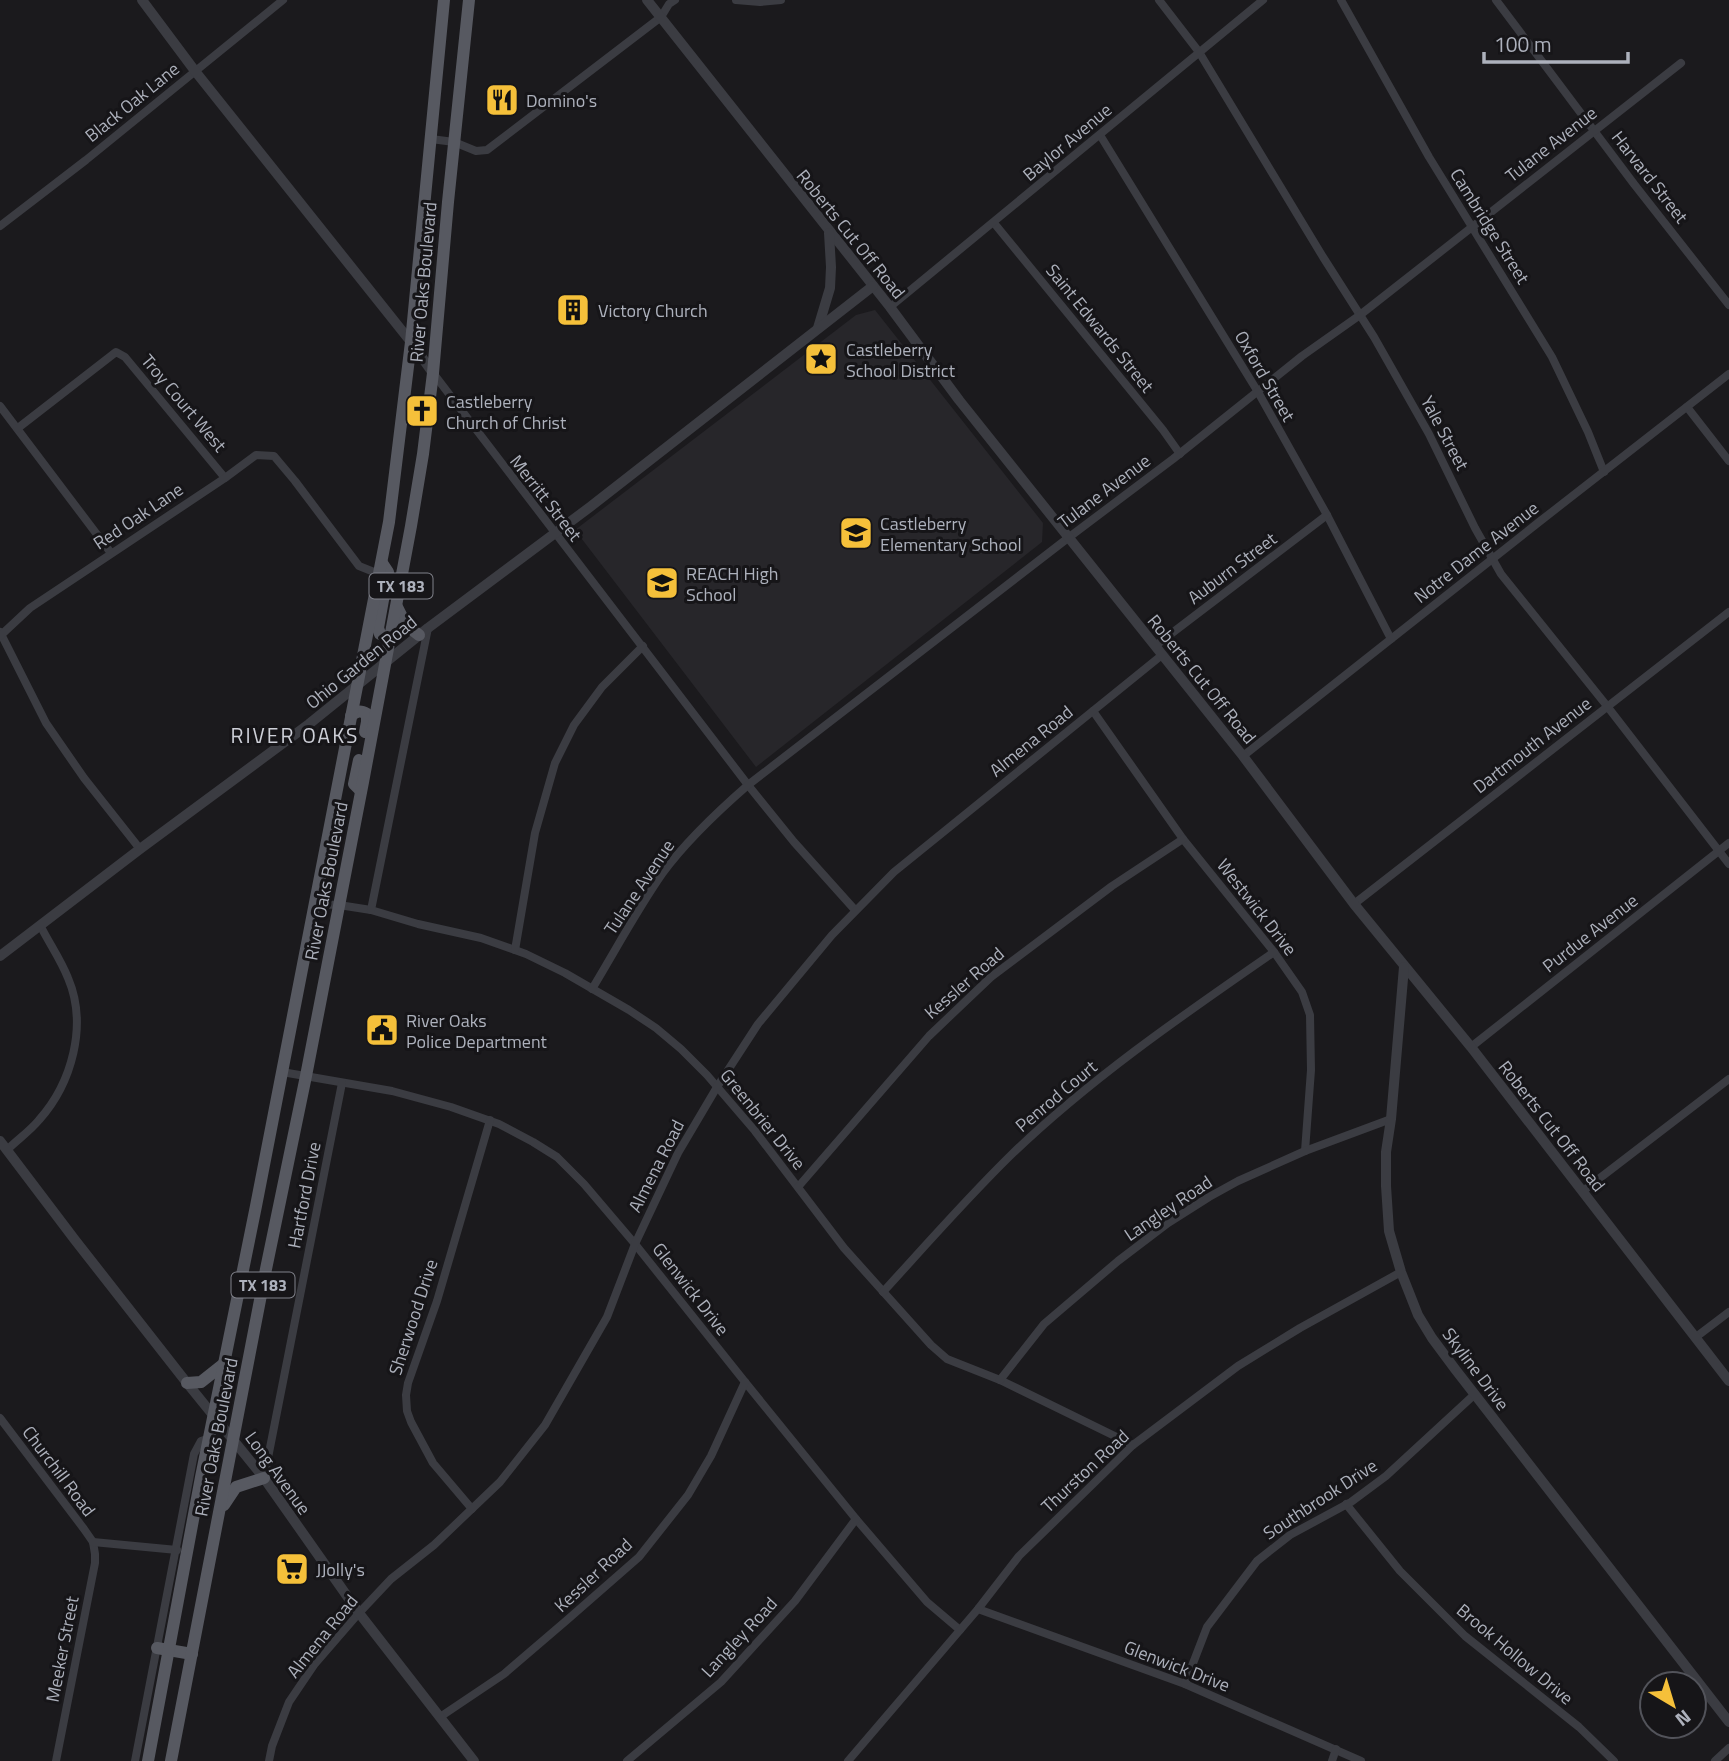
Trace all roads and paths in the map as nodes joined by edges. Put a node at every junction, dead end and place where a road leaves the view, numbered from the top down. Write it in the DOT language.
graph roads {
  1 [pos="142,0"];
  2 [pos="283,0"];
  3 [pos="444,0"];
  4 [pos="469,0"];
  5 [pos="647,0"];
  6 [pos="675,0"];
  7 [pos="736,0"];
  8 [pos="780,0"];
  9 [pos="1159,0"];
  10 [pos="1264,0"];
  11 [pos="1341,0"];
  12 [pos="1496,0"];
  13 [pos="661,17"];
  14 [pos="1199,52"];
  15 [pos="1681,63"];
  16 [pos="195,71"];
  17 [pos="1594,130"];
  18 [pos="1100,135"];
  19 [pos="430,139"];
  20 [pos="454,142"];
  21 [pos="994,223"];
  22 [pos="0,226"];
  23 [pos="1471,226"];
  24 [pos="830,233"];
  25 [pos="873,286"];
  26 [pos="1729,305"];
  27 [pos="890,307"];
  28 [pos="1360,315"];
  29 [pos="818,328"];
  30 [pos="411,342"];
  31 [pos="432,373"];
  32 [pos="1729,374"];
  33 [pos="1258,392"];
  34 [pos="0,406"];
  35 [pos="1687,407"];
  36 [pos="18,428"];
  37 [pos="1180,454"];
  38 [pos="1729,461"];
  39 [pos="1604,472"];
  40 [pos="225,478"];
  41 [pos="1327,515"];
  42 [pos="554,534"];
  43 [pos="1068,538"];
  44 [pos="111,553"];
  45 [pos="1492,560"];
  46 [pos="380,569"];
  47 [pos="397,607"];
  48 [pos="1729,612"];
  49 [pos="424,631"];
  50 [pos="1,634"];
  51 [pos="390,639"];
  52 [pos="1391,639"];
  53 [pos="643,646"];
  54 [pos="1155,646"];
  55 [pos="1162,655"];
  56 [pos="386,661"];
  57 [pos="358,684"];
  58 [pos="1607,706"];
  59 [pos="1093,711"];
  60 [pos="351,716"];
  61 [pos="1243,756"];
  62 [pos="748,785"];
  63 [pos="361,792"];
  64 [pos="1183,839"];
  65 [pos="1729,843"];
  66 [pos="140,849"];
  67 [pos="1719,851"];
  68 [pos="1729,864"];
  69 [pos="314,904"];
  70 [pos="1354,904"];
  71 [pos="340,905"];
  72 [pos="371,911"];
  73 [pos="855,911"];
  74 [pos="40,925"];
  75 [pos="515,950"];
  76 [pos="1274,953"];
  77 [pos="0,956"];
  78 [pos="1404,967"];
  79 [pos="592,989"];
  80 [pos="1471,1047"];
  81 [pos="282,1072"];
  82 [pos="306,1076"];
  83 [pos="1729,1079"];
  84 [pos="342,1083"];
  85 [pos="717,1087"];
  86 [pos="1391,1119"];
  87 [pos="490,1120"];
  88 [pos="3,1145"];
  89 [pos="1305,1151"];
  90 [pos="798,1187"];
  91 [pos="1583,1191"];
  92 [pos="635,1244"];
  93 [pos="1401,1272"];
  94 [pos="883,1292"];
  95 [pos="1729,1312"];
  96 [pos="1696,1337"];
  97 [pos="225,1363"];
  98 [pos="1000,1380"];
  99 [pos="1729,1381"];
  100 [pos="745,1382"];
  101 [pos="187,1383"];
  102 [pos="1475,1394"];
  103 [pos="214,1416"];
  104 [pos="0,1418"];
  105 [pos="210,1438"];
  106 [pos="233,1439"];
  107 [pos="1133,1445"];
  108 [pos="264,1478"];
  109 [pos="1346,1504"];
  110 [pos="472,1509"];
  111 [pos="220,1511"];
  112 [pos="856,1518"];
  113 [pos="93,1542"];
  114 [pos="177,1550"];
  115 [pos="978,1609"];
  116 [pos="359,1613"];
  117 [pos="960,1630"];
  118 [pos="163,1649"];
  119 [pos="192,1654"];
  120 [pos="1185,1684"];
  121 [pos="440,1717"];
  122 [pos="1729,1722"];
  123 [pos="1729,1748"];
  124 [pos="1336,1749"];
  125 [pos="56,1761"];
  126 [pos="135,1761"];
  127 [pos="148,1761"];
  128 [pos="171,1761"];
  129 [pos="269,1761"];
  130 [pos="474,1761"];
  131 [pos="627,1761"];
  132 [pos="848,1761"];
  133 [pos="1332,1761"];
  134 [pos="1361,1761"];
  135 [pos="1614,1761"];
  136 [pos="1715,1761"];
  1 -- 16 [label="street, Merritt Street"];
  2 -- 16 [label="street, Black Oak Lane"];
  3 -- 19 [label="main road, River Oaks Boulevard / TX 183"];
  4 -- 20 [label="main road, River Oaks Boulevard / TX 183"];
  5 -- 13 [label="street, Roberts Cut Off Road"];
  6 -- 13 [label="street"];
  7 -- 8 [label="street"];
  9 -- 14 [label="street, Yale Street"];
  10 -- 14 [label="street, Baylor Avenue"];
  11 -- 23 [label="street, Cambridge Street"];
  12 -- 17 [label="street, Harvard Street"];
  13 -- 20 [label="street"];
  13 -- 24 [label="street, Roberts Cut Off Road"];
  14 -- 18 [label="street, Baylor Avenue"];
  14 -- 28 [label="street, Yale Street"];
  15 -- 17 [label="street, Tulane Avenue"];
  16 -- 22 [label="street, Black Oak Lane"];
  16 -- 30 [label="street, Merritt Street"];
  17 -- 23 [label="street, Tulane Avenue"];
  17 -- 26 [label="street, Harvard Street"];
  18 -- 21 [label="street, Baylor Avenue"];
  18 -- 33 [label="street, Oxford Street"];
  19 -- 20 [label="street"];
  19 -- 30 [label="main road, River Oaks Boulevard / TX 183"];
  20 -- 31 [label="main road, River Oaks Boulevard / TX 183"];
  21 -- 27 [label="street, Baylor Avenue"];
  21 -- 37 [label="street, Saint Edwards Street"];
  23 -- 28 [label="street, Tulane Avenue"];
  23 -- 39 [label="street, Cambridge Street"];
  24 -- 25 [label="street, Roberts Cut Off Road"];
  24 -- 29 [label="street"];
  25 -- 27 [label="street, Roberts Cut Off Road"];
  25 -- 29 [label="street, Ohio Garden Road"];
  27 -- 43 [label="street, Roberts Cut Off Road"];
  28 -- 33 [label="street, Tulane Avenue"];
  28 -- 45 [label="street, Yale Street"];
  29 -- 42 [label="street, Ohio Garden Road"];
  30 -- 31 [label="street, Merritt Street"];
  30 -- 46 [label="main road, River Oaks Boulevard / TX 183"];
  31 -- 42 [label="street, Merritt Street"];
  31 -- 47 [label="main road, River Oaks Boulevard / TX 183"];
  32 -- 35 [label="street, Notre Dame Avenue"];
  33 -- 37 [label="street, Tulane Avenue"];
  33 -- 41 [label="street, Oxford Street"];
  34 -- 36 [label="street"];
  35 -- 38 [label="street"];
  35 -- 39 [label="street, Notre Dame Avenue"];
  36 -- 40 [label="street, Troy Court West"];
  36 -- 44 [label="street"];
  37 -- 43 [label="street, Tulane Avenue"];
  39 -- 45 [label="street, Notre Dame Avenue"];
  40 -- 44 [label="street, Red Oak Lane"];
  40 -- 46 [label="street, Red Oak Lane"];
  41 -- 52 [label="street, Oxford Street"];
  41 -- 54 [label="street, Auburn Street"];
  42 -- 49 [label="street, Ohio Garden Road"];
  42 -- 53 [label="street, Merritt Street"];
  43 -- 54 [label="street, Roberts Cut Off Road"];
  43 -- 62 [label="street, Tulane Avenue"];
  44 -- 50 [label="street, Red Oak Lane"];
  45 -- 52 [label="street, Notre Dame Avenue"];
  45 -- 58 [label="street, Yale Street"];
  46 -- 51 [label="main road"];
  46 -- 57 [label="main road, River Oaks Boulevard / TX 183"];
  47 -- 49 [label="main road"];
  47 -- 51 [label="main road, River Oaks Boulevard / TX 183"];
  48 -- 58 [label="street, Dartmouth Avenue"];
  49 -- 56 [label="street, Ohio Garden Road"];
  49 -- 72 [label="street"];
  50 -- 66 [label="street"];
  51 -- 56 [label="main road, River Oaks Boulevard / TX 183"];
  52 -- 61 [label="street, Notre Dame Avenue"];
  53 -- 62 [label="street, Merritt Street"];
  53 -- 75 [label="street"];
  54 -- 55 [label="street, Roberts Cut Off Road"];
  55 -- 59 [label="street, Almena Road"];
  55 -- 61 [label="street, Roberts Cut Off Road"];
  56 -- 57 [label="street, Ohio Garden Road"];
  56 -- 63 [label="main road, River Oaks Boulevard / TX 183"];
  57 -- 60 [label="main road, River Oaks Boulevard / TX 183"];
  57 -- 66 [label="street, Ohio Garden Road"];
  58 -- 67 [label="street, Yale Street"];
  58 -- 70 [label="street, Dartmouth Avenue"];
  59 -- 64 [label="street, Westwick Drive"];
  59 -- 73 [label="street, Almena Road"];
  60 -- 63 [label="main road"];
  60 -- 69 [label="main road, River Oaks Boulevard / TX 183"];
  61 -- 70 [label="street, Roberts Cut Off Road"];
  62 -- 73 [label="street, Merritt Street"];
  62 -- 79 [label="street, Tulane Avenue"];
  63 -- 71 [label="main road, River Oaks Boulevard / TX 183"];
  64 -- 76 [label="street, Westwick Drive"];
  64 -- 90 [label="street, Kessler Road"];
  65 -- 67 [label="street, Purdue Avenue"];
  66 -- 74 [label="street, Ohio Garden Road"];
  67 -- 68 [label="street, Yale Street"];
  67 -- 80 [label="street, Purdue Avenue"];
  69 -- 71 [label="street, Greenbrier Drive"];
  69 -- 81 [label="main road, River Oaks Boulevard / TX 183"];
  70 -- 78 [label="street, Roberts Cut Off Road"];
  71 -- 72 [label="street, Greenbrier Drive"];
  71 -- 82 [label="main road, River Oaks Boulevard / TX 183"];
  72 -- 75 [label="street, Greenbrier Drive"];
  73 -- 85 [label="street, Almena Road"];
  74 -- 77 [label="street, Ohio Garden Road"];
  74 -- 88 [label="street"];
  75 -- 79 [label="street, Greenbrier Drive"];
  76 -- 89 [label="street, Westwick Drive"];
  76 -- 94 [label="street, Penrod Court"];
  78 -- 80 [label="street, Roberts Cut Off Road"];
  78 -- 86 [label="street, Skyline Drive"];
  79 -- 85 [label="street, Greenbrier Drive"];
  80 -- 91 [label="street, Roberts Cut Off Road"];
  81 -- 82 [label="street, Glenwick Drive"];
  81 -- 97 [label="main road, River Oaks Boulevard / TX 183"];
  82 -- 84 [label="street, Glenwick Drive"];
  82 -- 106 [label="main road, River Oaks Boulevard / TX 183"];
  83 -- 91 [label="street"];
  84 -- 87 [label="street, Glenwick Drive"];
  84 -- 108 [label="street, Hartford Drive"];
  85 -- 90 [label="street, Greenbrier Drive"];
  85 -- 92 [label="street, Almena Road"];
  86 -- 89 [label="street, Langley Road"];
  86 -- 93 [label="street, Skyline Drive"];
  87 -- 92 [label="street, Glenwick Drive"];
  87 -- 110 [label="street, Sherwood Drive"];
  88 -- 101 [label="street, Long Avenue"];
  89 -- 98 [label="street, Langley Road"];
  90 -- 94 [label="street, Greenbrier Drive"];
  91 -- 96 [label="street, Roberts Cut Off Road"];
  92 -- 100 [label="street, Glenwick Drive"];
  92 -- 110 [label="street, Almena Road"];
  93 -- 102 [label="street, Skyline Drive"];
  93 -- 107 [label="street, Thurston Road"];
  94 -- 98 [label="street, Greenbrier Drive"];
  95 -- 96 [label="street"];
  96 -- 99 [label="street, Roberts Cut Off Road"];
  97 -- 101 [label="main road"];
  97 -- 103 [label="main road, River Oaks Boulevard / TX 183"];
  98 -- 107 [label="street, Greenbrier Drive"];
  100 -- 112 [label="street, Glenwick Drive"];
  100 -- 121 [label="street, Kessler Road"];
  101 -- 103 [label="street, Long Avenue"];
  102 -- 109 [label="street, Southbrook Drive"];
  102 -- 122 [label="street, Skyline Drive"];
  103 -- 105 [label="main road, River Oaks Boulevard / TX 183"];
  103 -- 106 [label="street, Long Avenue"];
  104 -- 113 [label="street, Churchill Road"];
  105 -- 114 [label="street, River Oaks Boulevard"];
  105 -- 118 [label="main road, River Oaks Boulevard / TX 183"];
  106 -- 108 [label="street, Long Avenue"];
  106 -- 111 [label="main road, River Oaks Boulevard / TX 183"];
  107 -- 115 [label="street, Thurston Road"];
  108 -- 111 [label="main road"];
  108 -- 116 [label="street, Long Avenue"];
  109 -- 120 [label="street, Southbrook Drive"];
  109 -- 135 [label="street, Brook Hollow Drive"];
  110 -- 116 [label="street, Almena Road"];
  111 -- 119 [label="main road, River Oaks Boulevard / TX 183"];
  112 -- 117 [label="street, Glenwick Drive"];
  112 -- 131 [label="street, Langley Road"];
  113 -- 114 [label="street, Churchill Road"];
  113 -- 125 [label="street, Meeker Street"];
  114 -- 118 [label="street, River Oaks Boulevard"];
  115 -- 117 [label="street, Thurston Road"];
  115 -- 120 [label="street, Glenwick Drive"];
  116 -- 121 [label="street, Long Avenue"];
  116 -- 129 [label="street, Almena Road"];
  117 -- 132 [label="street, Thurston Road"];
  118 -- 119 [label="main road"];
  118 -- 126 [label="street, River Oaks Boulevard"];
  118 -- 127 [label="main road, River Oaks Boulevard / TX 183"];
  119 -- 128 [label="main road, River Oaks Boulevard / TX 183"];
  120 -- 124 [label="street, Glenwick Drive"];
  121 -- 130 [label="street, Long Avenue"];
  123 -- 136 [label="street"];
  124 -- 133 [label="street"];
  124 -- 134 [label="street, Glenwick Drive"];
}
